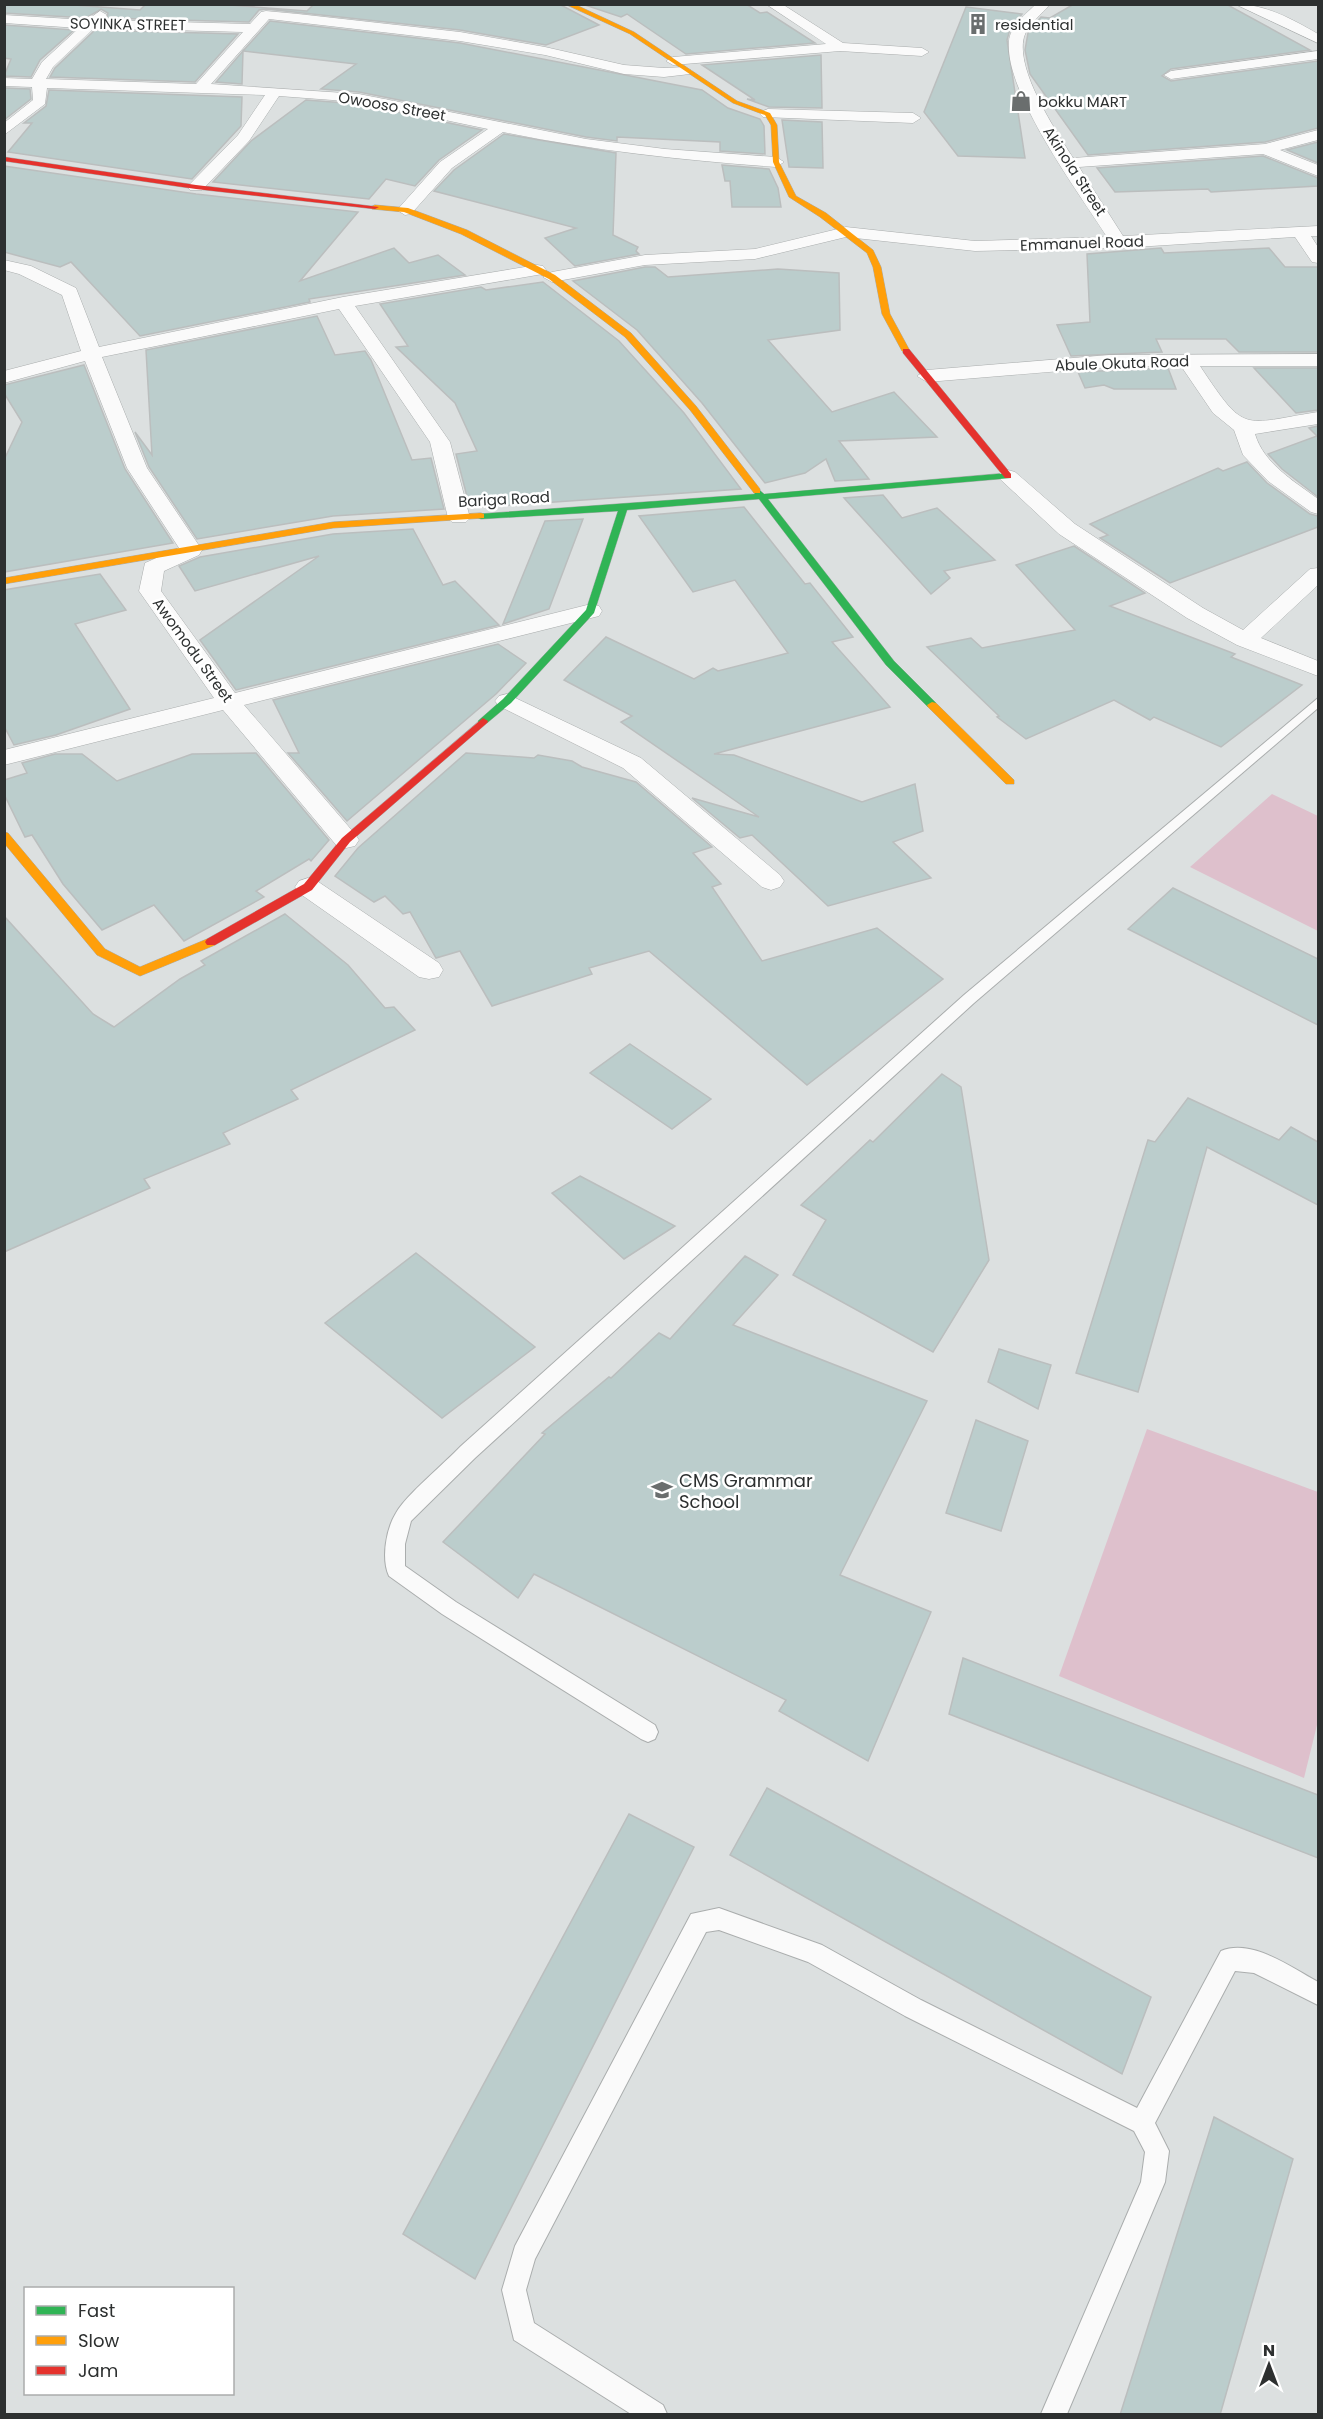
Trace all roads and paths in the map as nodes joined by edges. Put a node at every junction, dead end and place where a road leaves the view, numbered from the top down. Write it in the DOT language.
graph roads {
  1 [pos="112,4"];
  2 [pos="278,4"];
  3 [pos="568,4"];
  4 [pos="772,4"];
  5 [pos="1044,4"];
  6 [pos="1247,5"];
  7 [pos="196,8"];
  8 [pos="266,15"];
  9 [pos="4,19"];
  10 [pos="89,24"];
  11 [pos="180,24"];
  12 [pos="251,28"];
  13 [pos="1318,39"];
  14 [pos="840,47"];
  15 [pos="922,52"];
  16 [pos="1318,55"];
  17 [pos="674,61"];
  18 [pos="686,71"];
  19 [pos="1172,75"];
  20 [pos="4,82"];
  21 [pos="37,82"];
  22 [pos="199,89"];
  23 [pos="275,91"];
  24 [pos="768,114"];
  25 [pos="913,118"];
  26 [pos="500,128"];
  27 [pos="4,130"];
  28 [pos="1318,135"];
  29 [pos="1264,149"];
  30 [pos="4,159"];
  31 [pos="776,162"];
  32 [pos="1069,163"];
  33 [pos="1318,171"];
  34 [pos="196,187"];
  35 [pos="405,210"];
  36 [pos="1318,231"];
  37 [pos="846,232"];
  38 [pos="1300,233"];
  39 [pos="1119,243"];
  40 [pos="1318,258"];
  41 [pos="4,265"];
  42 [pos="545,273"];
  43 [pos="343,302"];
  44 [pos="91,352"];
  45 [pos="1318,360"];
  46 [pos="1187,361"];
  47 [pos="927,376"];
  48 [pos="4,377"];
  49 [pos="1318,418"];
  50 [pos="1243,427"];
  51 [pos="1008,477"];
  52 [pos="760,495"];
  53 [pos="623,508"];
  54 [pos="1318,508"];
  55 [pos="459,518"];
  56 [pos="192,549"];
  57 [pos="1318,574"];
  58 [pos="4,581"];
  59 [pos="591,611"];
  60 [pos="1245,640"];
  61 [pos="1318,669"];
  62 [pos="507,701"];
  63 [pos="229,702"];
  64 [pos="1318,702"];
  65 [pos="4,759"];
  66 [pos="1010,782"];
  67 [pos="4,835"];
  68 [pos="346,840"];
  69 [pos="771,881"];
  70 [pos="308,887"];
  71 [pos="429,970"];
  72 [pos="648,1732"];
  73 [pos="1318,1994"];
  74 [pos="1142,2123"];
  75 [pos="654,2415"];
  76 [pos="1054,2415"];
  1 -- 10 [label="street"];
  2 -- 8 [label="street"];
  3 -- 17 [label="street"];
  4 -- 14 [label="street"];
  5 -- 32 [label="street, Akinola Street"];
  6 -- 13 [label="street"];
  7 -- 11 [label="street"];
  8 -- 12 [label="street"];
  8 -- 18 [label="street"];
  9 -- 10 [label="street, SOYINKA STREET"];
  10 -- 11 [label="street, SOYINKA STREET"];
  10 -- 21 [label="street"];
  11 -- 12 [label="street, SOYINKA STREET"];
  12 -- 22 [label="street"];
  14 -- 15 [label="street"];
  14 -- 17 [label="street"];
  16 -- 19 [label="street"];
  17 -- 18 [label="street"];
  18 -- 24 [label="street"];
  20 -- 21 [label="street, Owooso Street"];
  21 -- 22 [label="street, Owooso Street"];
  21 -- 27 [label="street"];
  22 -- 23 [label="street, Owooso Street"];
  23 -- 26 [label="street, Owooso Street"];
  23 -- 34 [label="street"];
  24 -- 25 [label="street"];
  24 -- 31 [label="street"];
  26 -- 31 [label="street, Owooso Street"];
  26 -- 35 [label="street"];
  28 -- 29 [label="street"];
  29 -- 32 [label="street"];
  29 -- 33 [label="street"];
  30 -- 34 [label="street"];
  31 -- 37 [label="street"];
  32 -- 39 [label="street, Akinola Street"];
  34 -- 35 [label="street"];
  35 -- 42 [label="street"];
  36 -- 38 [label="street, Emmanuel Road"];
  37 -- 39 [label="street, Emmanuel Road"];
  37 -- 42 [label="street, Emmanuel Road"];
  37 -- 47 [label="street"];
  38 -- 39 [label="street, Emmanuel Road"];
  38 -- 40 [label="street"];
  41 -- 44 [label="street"];
  42 -- 43 [label="street, Emmanuel Road"];
  42 -- 52 [label="street"];
  43 -- 44 [label="street, Emmanuel Road"];
  43 -- 55 [label="street"];
  44 -- 48 [label="street, Emmanuel Road"];
  44 -- 56 [label="street"];
  45 -- 46 [label="street, Abule Okuta Road"];
  46 -- 47 [label="street, Abule Okuta Road"];
  46 -- 50 [label="street"];
  47 -- 51 [label="street"];
  49 -- 50 [label="street"];
  50 -- 54 [label="street"];
  51 -- 52 [label="street, Bariga Road"];
  51 -- 60 [label="street"];
  52 -- 53 [label="street, Bariga Road"];
  52 -- 66 [label="street"];
  53 -- 55 [label="street, Bariga Road"];
  53 -- 59 [label="street"];
  55 -- 56 [label="street, Bariga Road"];
  56 -- 58 [label="street, Bariga Road"];
  56 -- 63 [label="street, Awomodu Street"];
  57 -- 60 [label="street"];
  59 -- 62 [label="street"];
  59 -- 63 [label="street"];
  60 -- 61 [label="street"];
  62 -- 68 [label="street"];
  62 -- 69 [label="street"];
  63 -- 65 [label="street"];
  63 -- 68 [label="street, Awomodu Street"];
  64 -- 72 [label="lane"];
  67 -- 70 [label="street"];
  68 -- 70 [label="street"];
  70 -- 71 [label="street"];
  73 -- 74 [label="lane"];
  74 -- 75 [label="lane"];
  74 -- 76 [label="lane"];
}
